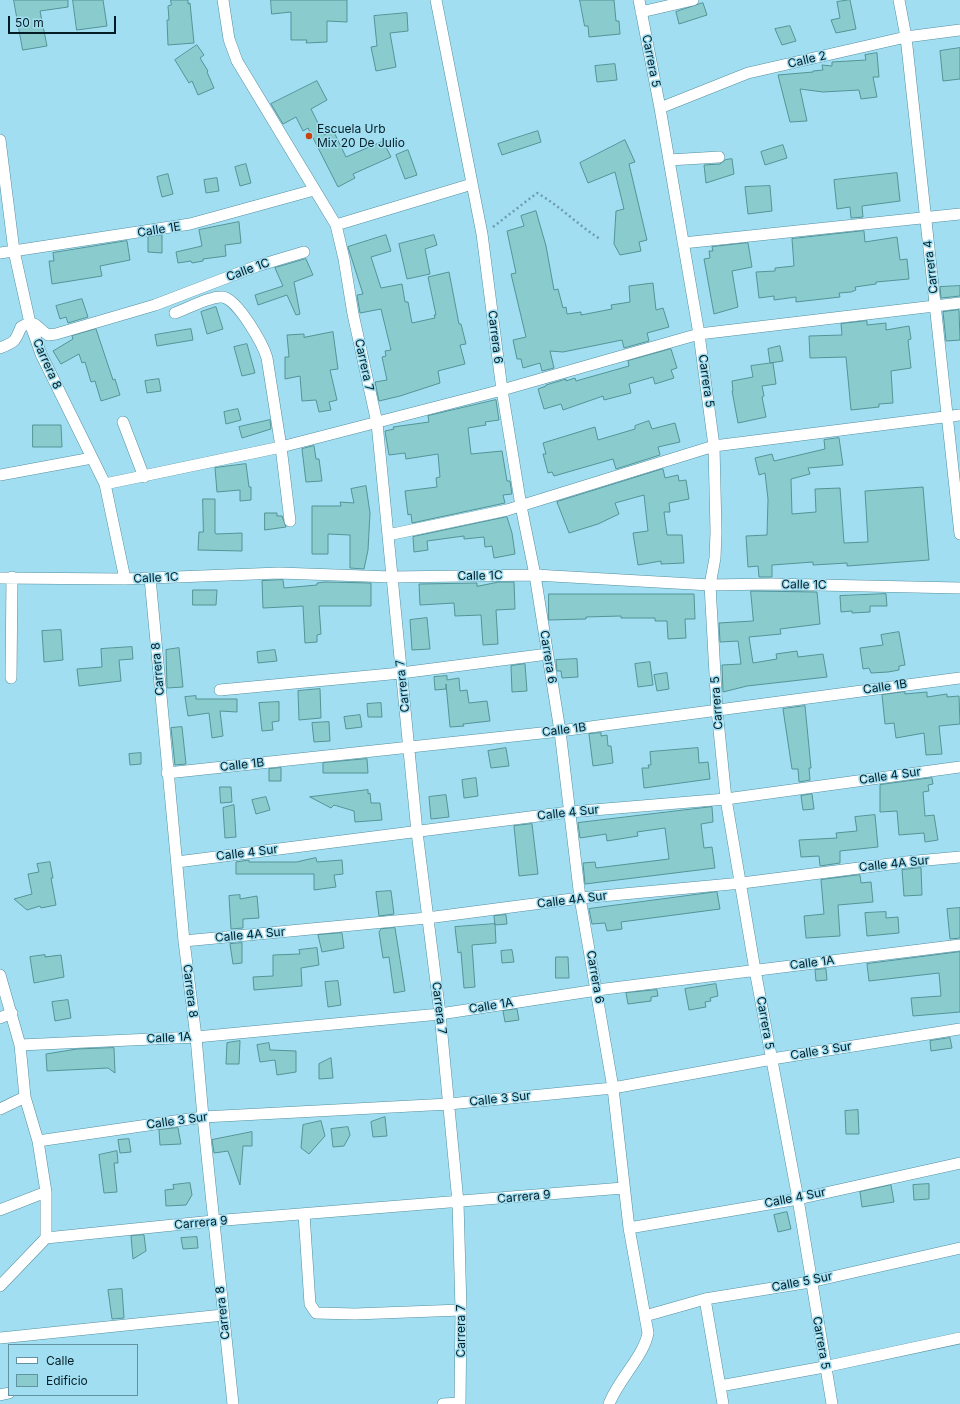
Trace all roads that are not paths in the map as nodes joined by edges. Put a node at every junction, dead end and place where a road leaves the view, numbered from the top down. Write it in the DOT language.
graph roads {
  1 [pos="223,0"];
  2 [pos="436,0"];
  3 [pos="639,0"];
  4 [pos="694,0"];
  5 [pos="900,0"];
  6 [pos="641,12"];
  7 [pos="960,30"];
  8 [pos="906,38"];
  9 [pos="660,104"];
  10 [pos="0,140"];
  11 [pos="719,157"];
  12 [pos="669,160"];
  13 [pos="472,184"];
  14 [pos="314,190"];
  15 [pos="960,214"];
  16 [pos="924,216"];
  17 [pos="336,225"];
  18 [pos="683,243"];
  19 [pos="14,251"];
  20 [pos="304,252"];
  21 [pos="0,253"];
  22 [pos="960,304"];
  23 [pos="935,306"];
  24 [pos="175,313"];
  25 [pos="31,327"];
  26 [pos="699,334"];
  27 [pos="0,348"];
  28 [pos="502,390"];
  29 [pos="960,415"];
  30 [pos="948,416"];
  31 [pos="122,422"];
  32 [pos="377,423"];
  33 [pos="714,446"];
  34 [pos="281,448"];
  35 [pos="92,458"];
  36 [pos="0,475"];
  37 [pos="144,477"];
  38 [pos="106,484"];
  39 [pos="521,506"];
  40 [pos="290,521"];
  41 [pos="960,534"];
  42 [pos="388,535"];
  43 [pos="535,575"];
  44 [pos="0,578"];
  45 [pos="12,578"];
  46 [pos="150,578"];
  47 [pos="392,578"];
  48 [pos="125,579"];
  49 [pos="710,585"];
  50 [pos="960,588"];
  51 [pos="548,654"];
  52 [pos="401,673"];
  53 [pos="11,678"];
  54 [pos="960,678"];
  55 [pos="220,690"];
  56 [pos="717,710"];
  57 [pos="560,731"];
  58 [pos="409,747"];
  59 [pos="960,767"];
  60 [pos="167,774"];
  61 [pos="726,799"];
  62 [pos="569,812"];
  63 [pos="418,832"];
  64 [pos="960,857"];
  65 [pos="177,862"];
  66 [pos="742,883"];
  67 [pos="580,898"];
  68 [pos="427,918"];
  69 [pos="184,941"];
  70 [pos="960,945"];
  71 [pos="755,970"];
  72 [pos="0,976"];
  73 [pos="597,990"];
  74 [pos="12,1013"];
  75 [pos="440,1014"];
  76 [pos="0,1018"];
  77 [pos="960,1029"];
  78 [pos="196,1037"];
  79 [pos="20,1045"];
  80 [pos="772,1059"];
  81 [pos="613,1088"];
  82 [pos="25,1097"];
  83 [pos="449,1104"];
  84 [pos="0,1109"];
  85 [pos="202,1116"];
  86 [pos="38,1141"];
  87 [pos="960,1163"];
  88 [pos="623,1188"];
  89 [pos="46,1192"];
  90 [pos="798,1199"];
  91 [pos="458,1202"];
  92 [pos="0,1210"];
  93 [pos="304,1214"];
  94 [pos="213,1221"];
  95 [pos="629,1228"];
  96 [pos="46,1238"];
  97 [pos="960,1248"];
  98 [pos="810,1282"];
  99 [pos="0,1286"];
  100 [pos="705,1299"];
  101 [pos="461,1310"];
  102 [pos="223,1315"];
  103 [pos="645,1316"];
  104 [pos="0,1338"];
  105 [pos="960,1338"];
  106 [pos="824,1367"];
  107 [pos="720,1386"];
  108 [pos="0,1395"];
  109 [pos="3,1404"];
  110 [pos="233,1404"];
  111 [pos="442,1404"];
  112 [pos="460,1404"];
  113 [pos="609,1404"];
  114 [pos="723,1404"];
  115 [pos="832,1404"];
  1 -- 14 [label="street, Carrera 7"];
  2 -- 13 [label="street, Carrera 6"];
  3 -- 6 [label="street, Carrera 5"];
  4 -- 6 [label="street"];
  5 -- 8 [label="street, Carrera 4"];
  6 -- 9 [label="street, Carrera 5"];
  7 -- 8 [label="street, Calle 2"];
  8 -- 9 [label="street, Calle 2"];
  8 -- 16 [label="street, Carrera 4"];
  9 -- 12 [label="street, Carrera 5"];
  10 -- 19 [label="street, Carrera 8"];
  11 -- 12 [label="street"];
  12 -- 18 [label="street, Carrera 5"];
  13 -- 17 [label="street"];
  13 -- 28 [label="street, Carrera 6"];
  14 -- 17 [label="street, Carrera 7"];
  14 -- 19 [label="street, Calle 1E"];
  15 -- 16 [label="street"];
  16 -- 18 [label="street"];
  16 -- 23 [label="street, Carrera 4"];
  17 -- 32 [label="street, Carrera 7"];
  18 -- 26 [label="street, Carrera 5"];
  19 -- 21 [label="street, Calle 1E"];
  19 -- 25 [label="street, Carrera 8"];
  20 -- 25 [label="street, Calle 1C"];
  22 -- 23 [label="street"];
  23 -- 26 [label="street"];
  23 -- 30 [label="street, Carrera 4"];
  24 -- 34 [label="street"];
  25 -- 27 [label="street"];
  25 -- 35 [label="street, Carrera 8"];
  26 -- 28 [label="street"];
  26 -- 33 [label="street, Carrera 5"];
  28 -- 32 [label="street"];
  28 -- 39 [label="street, Carrera 6"];
  29 -- 30 [label="street"];
  30 -- 33 [label="street"];
  30 -- 41 [label="street, Carrera 4"];
  31 -- 37 [label="street"];
  32 -- 34 [label="street"];
  32 -- 42 [label="street, Carrera 7"];
  33 -- 39 [label="street"];
  33 -- 49 [label="street, Carrera 5"];
  34 -- 37 [label="street"];
  34 -- 40 [label="street"];
  35 -- 36 [label="street"];
  35 -- 38 [label="street, Carrera 8"];
  37 -- 38 [label="street"];
  38 -- 48 [label="street, Carrera 8"];
  39 -- 42 [label="street"];
  39 -- 43 [label="street, Carrera 6"];
  42 -- 47 [label="street, Carrera 7"];
  43 -- 47 [label="street, Calle 1C"];
  43 -- 49 [label="street, Calle 1C"];
  43 -- 51 [label="street, Carrera 6"];
  44 -- 45 [label="street, Calle 1C"];
  45 -- 48 [label="street, Calle 1C"];
  45 -- 53 [label="street"];
  46 -- 47 [label="street, Calle 1C"];
  46 -- 48 [label="street, Calle 1C"];
  46 -- 60 [label="street, Carrera 8"];
  47 -- 52 [label="street, Carrera 7"];
  49 -- 50 [label="street, Calle 1C"];
  49 -- 56 [label="street, Carrera 5"];
  51 -- 52 [label="street"];
  51 -- 57 [label="street, Carrera 6"];
  52 -- 55 [label="street"];
  52 -- 58 [label="street, Carrera 7"];
  54 -- 56 [label="street, Calle 1B"];
  56 -- 57 [label="street, Calle 1B"];
  56 -- 61 [label="street, Carrera 5"];
  57 -- 58 [label="street, Calle 1B"];
  57 -- 62 [label="street, Carrera 6"];
  58 -- 60 [label="street, Calle 1B"];
  58 -- 63 [label="street, Carrera 7"];
  59 -- 61 [label="street, Calle 4 Sur"];
  60 -- 65 [label="street, Carrera 8"];
  61 -- 62 [label="street, Calle 4 Sur"];
  61 -- 66 [label="street, Carrera 5"];
  62 -- 63 [label="street, Calle 4 Sur"];
  62 -- 67 [label="street, Carrera 6"];
  63 -- 65 [label="street, Calle 4 Sur"];
  63 -- 68 [label="street, Carrera 7"];
  64 -- 66 [label="street, Calle 4A Sur"];
  65 -- 69 [label="street, Carrera 8"];
  66 -- 67 [label="street, Calle 4A Sur"];
  66 -- 71 [label="street, Carrera 5"];
  67 -- 68 [label="street, Calle 4A Sur"];
  67 -- 73 [label="street, Carrera 6"];
  68 -- 69 [label="street, Calle 4A Sur"];
  68 -- 75 [label="street, Carrera 7"];
  69 -- 78 [label="street, Carrera 8"];
  70 -- 71 [label="street, Calle 1A"];
  71 -- 73 [label="street, Calle 1A"];
  71 -- 80 [label="street, Carrera 5"];
  72 -- 74 [label="street"];
  73 -- 75 [label="street, Calle 1A"];
  73 -- 81 [label="street, Carrera 6"];
  74 -- 76 [label="street"];
  74 -- 79 [label="street"];
  75 -- 78 [label="street, Calle 1A"];
  75 -- 83 [label="street, Carrera 7"];
  77 -- 80 [label="street, Calle 3 Sur"];
  78 -- 79 [label="street, Calle 1A"];
  78 -- 85 [label="street, Carrera 8"];
  79 -- 82 [label="street"];
  80 -- 81 [label="street, Calle 3 Sur"];
  80 -- 90 [label="street, Carrera 5"];
  81 -- 83 [label="street, Calle 3 Sur"];
  81 -- 88 [label="street, Carrera 6"];
  82 -- 84 [label="street"];
  82 -- 86 [label="street"];
  83 -- 85 [label="street, Calle 3 Sur"];
  83 -- 91 [label="street, Carrera 7"];
  85 -- 86 [label="street, Calle 3 Sur"];
  85 -- 94 [label="street, Carrera 8"];
  86 -- 89 [label="street"];
  87 -- 90 [label="street, Calle 4 Sur"];
  88 -- 91 [label="street, Carrera 9"];
  88 -- 95 [label="street, Carrera 6"];
  89 -- 92 [label="street"];
  89 -- 96 [label="street"];
  90 -- 95 [label="street, Calle 4 Sur"];
  90 -- 98 [label="street, Carrera 5"];
  91 -- 93 [label="street, Carrera 9"];
  91 -- 101 [label="street, Carrera 7"];
  93 -- 94 [label="street, Carrera 9"];
  93 -- 101 [label="street"];
  94 -- 96 [label="street, Carrera 9"];
  94 -- 102 [label="street, Carrera 8"];
  95 -- 103 [label="street, Carrera 6"];
  96 -- 99 [label="street"];
  97 -- 98 [label="street, Calle 5 Sur"];
  98 -- 100 [label="street, Calle 5 Sur"];
  98 -- 106 [label="street, Carrera 5"];
  100 -- 103 [label="street, Calle 5 Sur"];
  100 -- 107 [label="street"];
  101 -- 112 [label="street, Carrera 7"];
  102 -- 104 [label="street"];
  102 -- 110 [label="street, Carrera 8"];
  103 -- 113 [label="street, Carrera 6"];
  105 -- 106 [label="street"];
  106 -- 107 [label="street"];
  106 -- 115 [label="street, Carrera 5"];
  107 -- 114 [label="street"];
  108 -- 109 [label="street"];
  111 -- 112 [label="street"];
}
